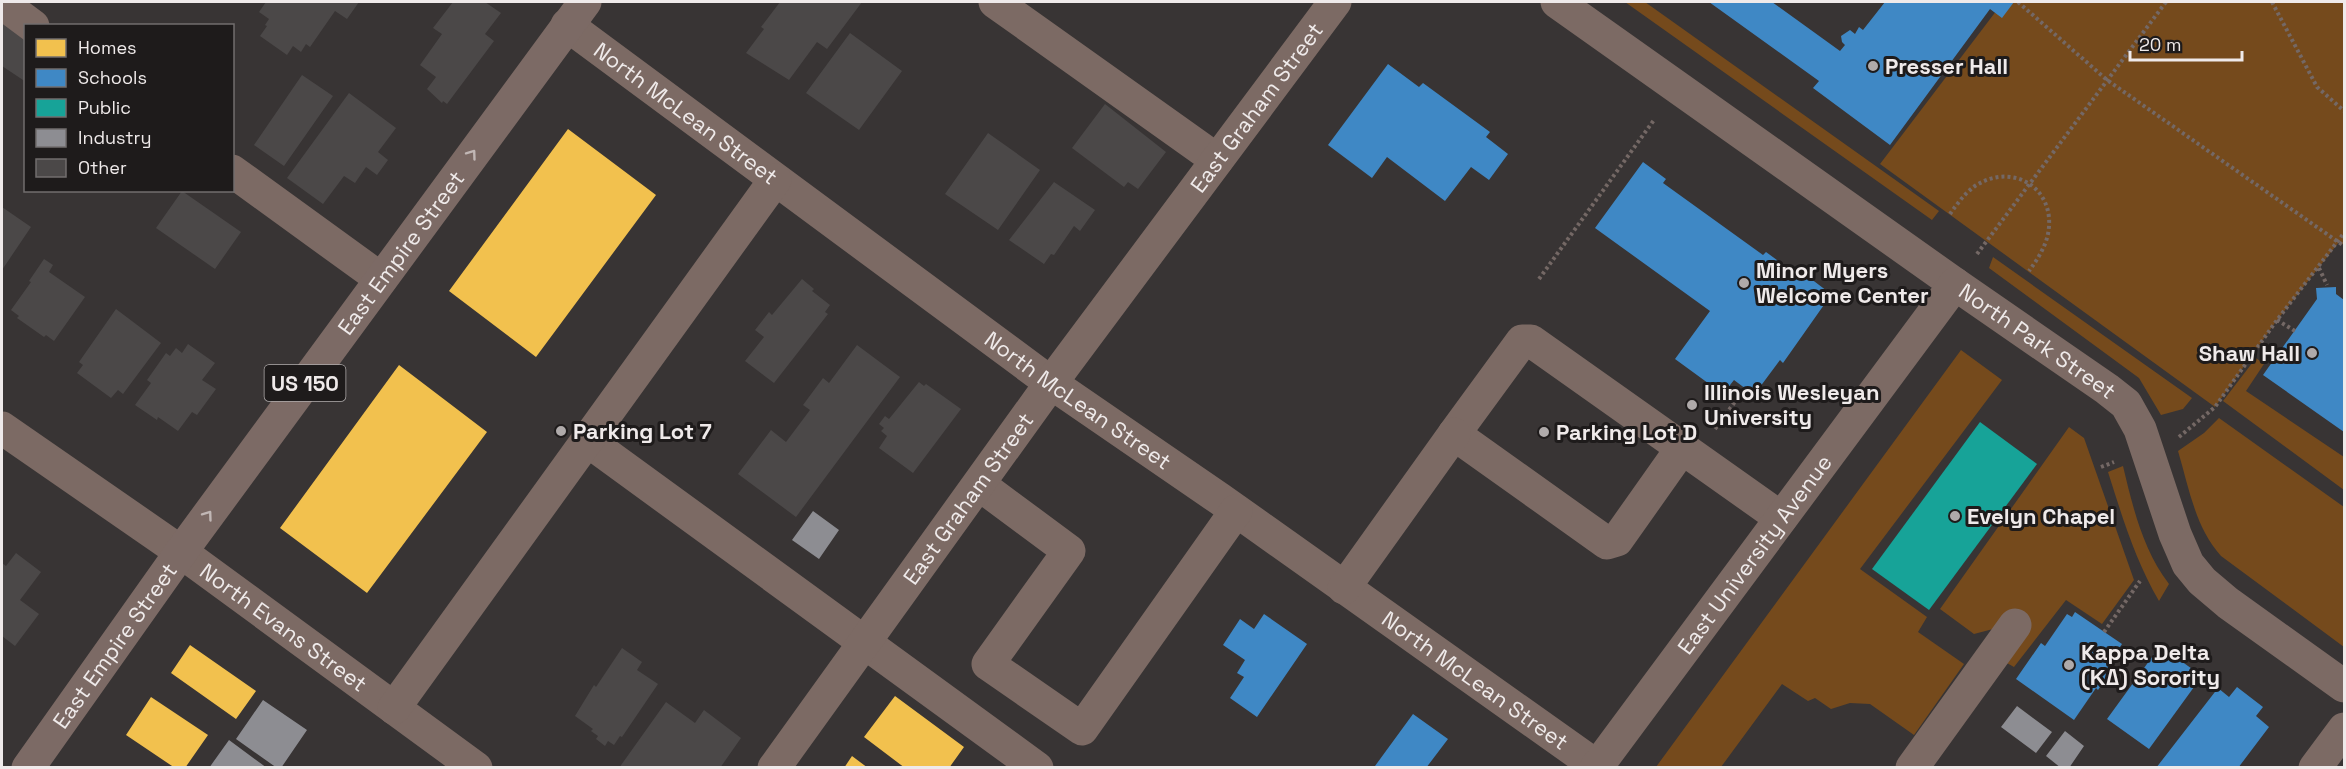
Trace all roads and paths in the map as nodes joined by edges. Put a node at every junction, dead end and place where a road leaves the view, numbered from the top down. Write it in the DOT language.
graph roads {
  1 [pos="995,2"];
  2 [pos="1335,2"];
  3 [pos="1557,2"];
  4 [pos="2018,2"];
  5 [pos="2166,2"];
  6 [pos="2272,2"];
  7 [pos="2,3"];
  8 [pos="576,13"];
  9 [pos="30,24"];
  10 [pos="2107,80"];
  11 [pos="2344,111"];
  12 [pos="1654,120"];
  13 [pos="1217,160"];
  14 [pos="234,172"];
  15 [pos="775,180"];
  16 [pos="2029,184"];
  17 [pos="1950,214"];
  18 [pos="2344,233"];
  19 [pos="2340,242"];
  20 [pos="2344,246"];
  21 [pos="2319,268"];
  22 [pos="2029,271"];
  23 [pos="381,279"];
  24 [pos="1539,279"];
  25 [pos="1955,284"];
  26 [pos="2327,285"];
  27 [pos="2277,320"];
  28 [pos="2295,331"];
  29 [pos="1051,383"];
  30 [pos="1744,388"];
  31 [pos="2,428"];
  32 [pos="1454,434"];
  33 [pos="588,441"];
  34 [pos="2147,451"];
  35 [pos="1688,453"];
  36 [pos="2101,467"];
  37 [pos="980,485"];
  38 [pos="1236,511"];
  39 [pos="1781,518"];
  40 [pos="181,552"];
  41 [pos="2140,581"];
  42 [pos="1344,588"];
  43 [pos="2015,625"];
  44 [pos="2104,632"];
  45 [pos="864,642"];
  46 [pos="2344,686"];
  47 [pos="394,708"];
  48 [pos="2344,729"];
  49 [pos="1598,767"];
  50 [pos="28,768"];
  51 [pos="476,768"];
  52 [pos="774,768"];
  53 [pos="1037,768"];
  54 [pos="1912,768"];
  55 [pos="2315,768"];
  1 -- 13 [label="street"];
  2 -- 13 [label="street, East Graham Street"];
  3 -- 25 [label="street, North Park Street"];
  4 -- 10 [label="path"];
  5 -- 10 [label="path"];
  6 -- 11 [label="path"];
  7 -- 9 [label="street"];
  8 -- 15 [label="street, North McLean Street"];
  23 -- 8 [label="main road, East Empire Street / US 150, one-way"];
  10 -- 16 [label="path"];
  10 -- 19 [label="path"];
  12 -- 24 [label="path"];
  13 -- 29 [label="street, East Graham Street"];
  14 -- 23 [label="street"];
  15 -- 29 [label="street, North McLean Street"];
  15 -- 33 [label="street"];
  16 -- 17 [label="path"];
  16 -- 22 [label="path"];
  16 -- 25 [label="path"];
  18 -- 19 [label="path"];
  19 -- 20 [label="path"];
  19 -- 21 [label="path"];
  21 -- 26 [label="path"];
  21 -- 27 [label="path"];
  40 -- 23 [label="main road, East Empire Street / US 150, one-way"];
  25 -- 34 [label="street, North Park Street"];
  25 -- 39 [label="street, East University Avenue"];
  27 -- 28 [label="path"];
  27 -- 34 [label="path"];
  29 -- 37 [label="street, East Graham Street"];
  29 -- 38 [label="street, North McLean Street"];
  30 -- 35 [label="path"];
  31 -- 40 [label="street, North Evans Street"];
  32 -- 35 [label="street"];
  32 -- 35 [label="street"];
  32 -- 42 [label="street"];
  33 -- 45 [label="street"];
  33 -- 47 [label="street"];
  34 -- 36 [label="path"];
  34 -- 46 [label="street, North Park Street"];
  35 -- 39 [label="street"];
  37 -- 38 [label="street"];
  37 -- 45 [label="street, East Graham Street"];
  38 -- 42 [label="street, North McLean Street"];
  39 -- 49 [label="street, East University Avenue"];
  40 -- 47 [label="street, North Evans Street"];
  40 -- 50 [label="main road, East Empire Street / US 150"];
  41 -- 44 [label="path"];
  42 -- 49 [label="street, North McLean Street"];
  43 -- 54 [label="street"];
  45 -- 52 [label="street, East Graham Street"];
  45 -- 53 [label="street"];
  47 -- 51 [label="street, North Evans Street"];
  48 -- 55 [label="street"];
}
